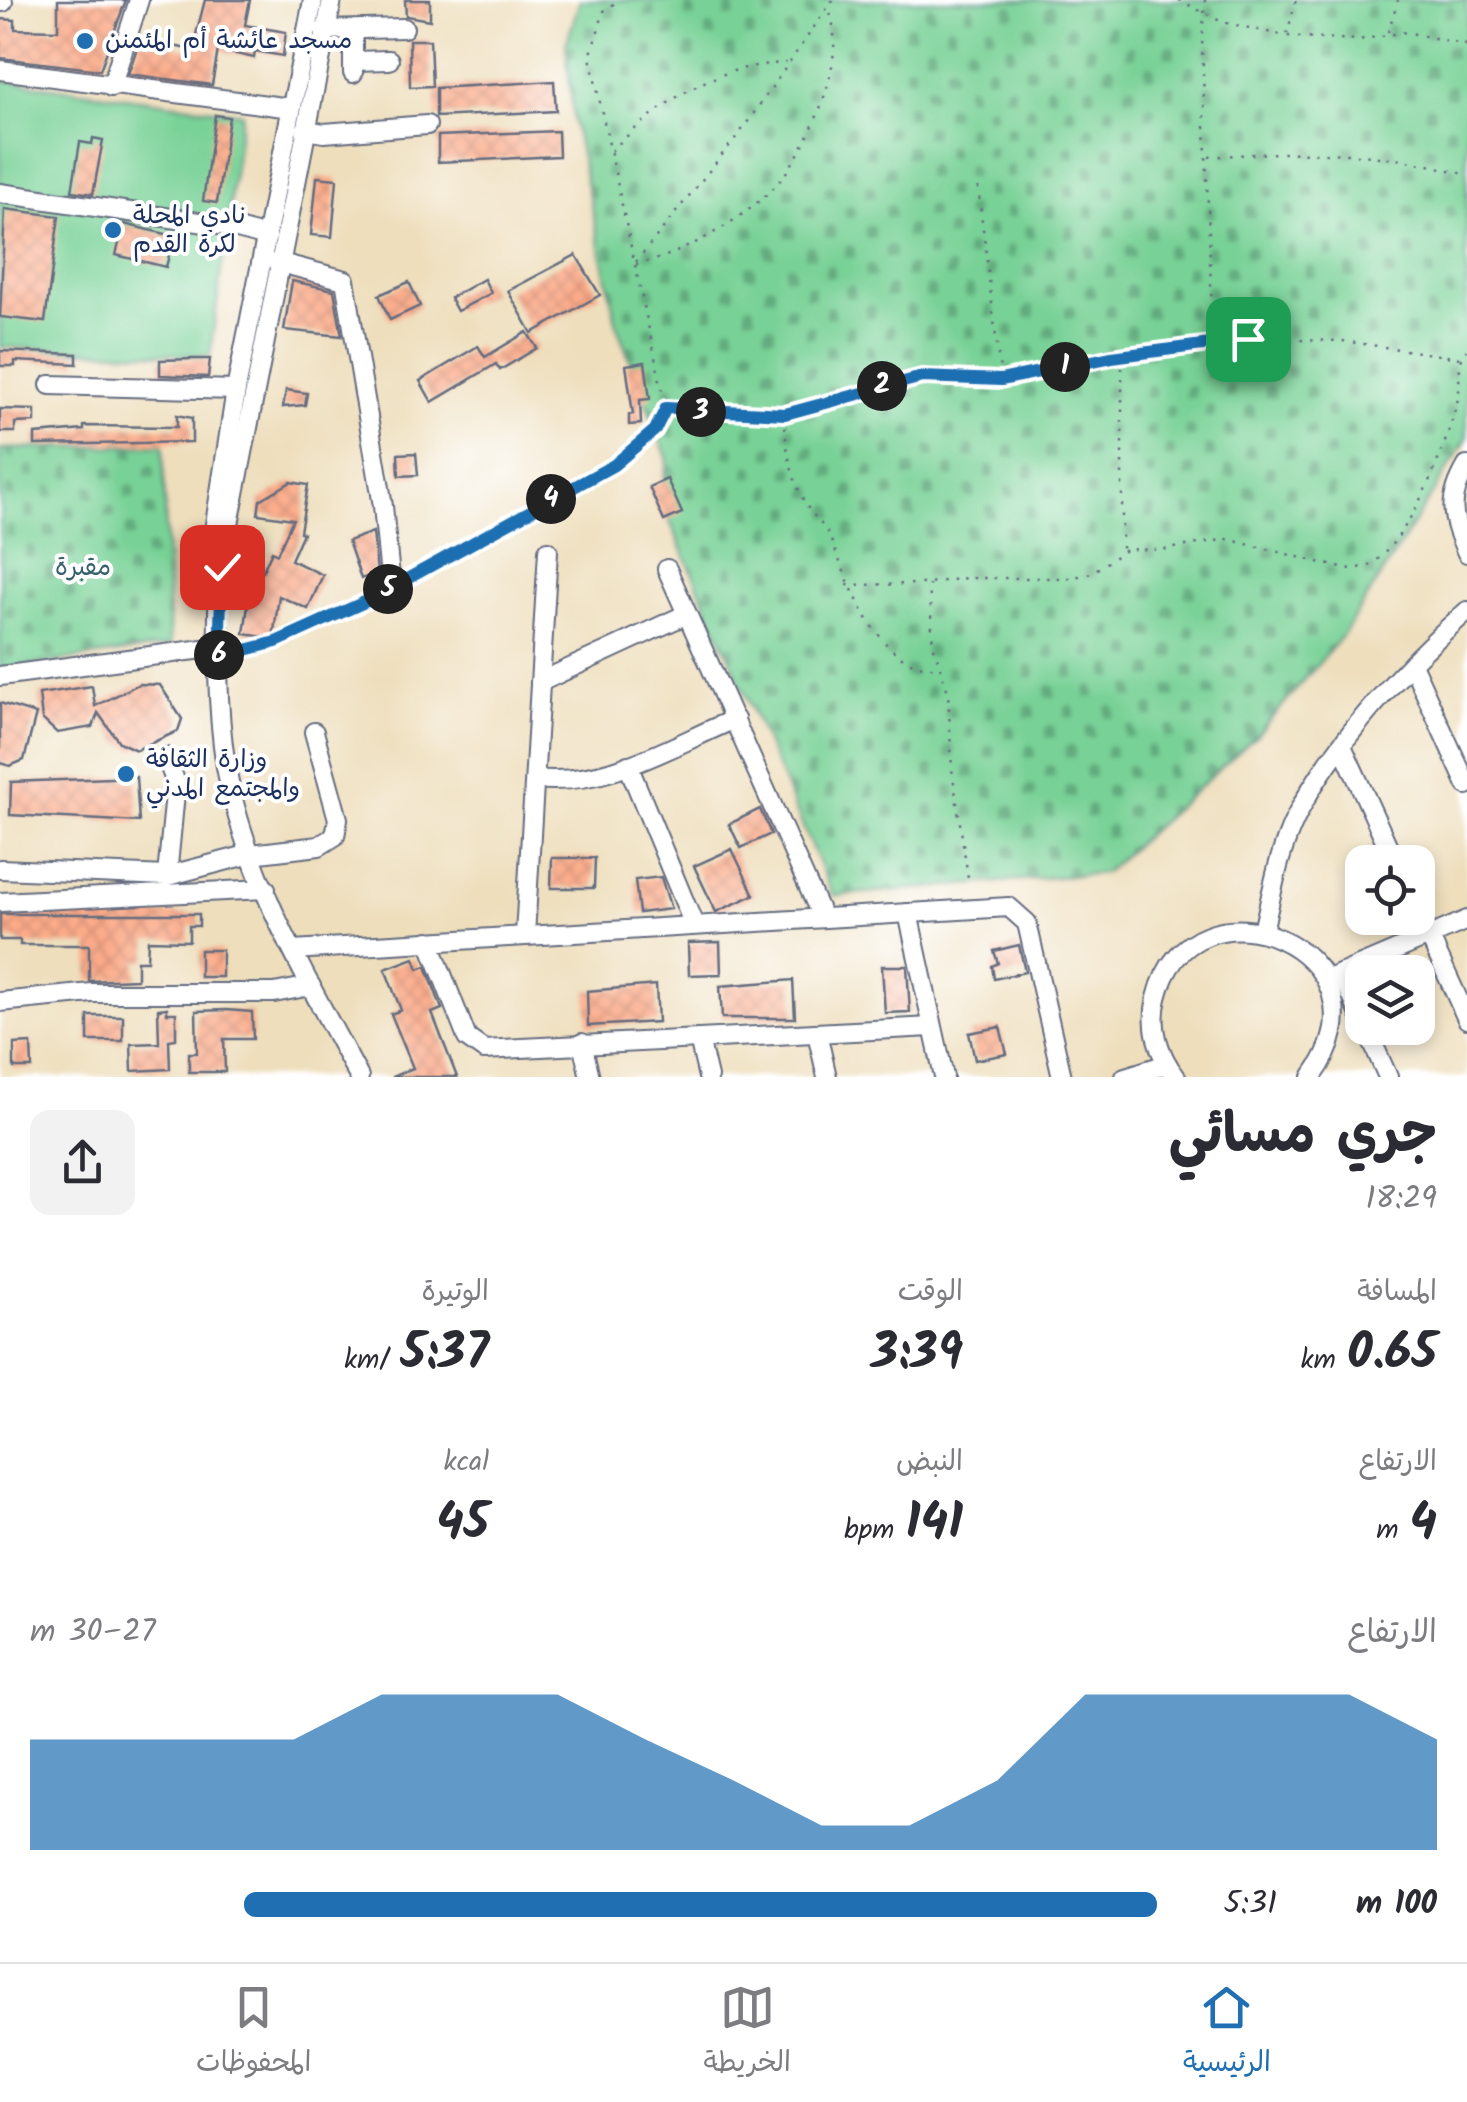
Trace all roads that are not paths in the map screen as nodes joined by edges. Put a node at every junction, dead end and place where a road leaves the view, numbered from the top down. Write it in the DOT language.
graph roads {
  1 [pos="140,0"];
  2 [pos="313,0"];
  3 [pos="332,0"];
  4 [pos="404,28"];
  5 [pos="324,30"];
  6 [pos="353,30"];
  7 [pos="390,60"];
  8 [pos="0,70"];
  9 [pos="110,87"];
  10 [pos="291,108"];
  11 [pos="427,125"];
  12 [pos="305,130"];
  13 [pos="0,193"];
  14 [pos="267,237"];
  15 [pos="277,262"];
  16 [pos="50,385"];
  17 [pos="236,390"];
  18 [pos="1467,466"];
  19 [pos="548,551"];
  20 [pos="1467,553"];
  21 [pos="667,569"];
  22 [pos="219,575"];
  23 [pos="392,587"];
  24 [pos="1467,611"];
  25 [pos="687,614"];
  26 [pos="543,640"];
  27 [pos="218,652"];
  28 [pos="583,659"];
  29 [pos="1412,664"];
  30 [pos="0,676"];
  31 [pos="540,682"];
  32 [pos="734,719"];
  33 [pos="314,732"];
  34 [pos="1343,748"];
  35 [pos="166,757"];
  36 [pos="628,765"];
  37 [pos="535,778"];
  38 [pos="1467,786"];
  39 [pos="1387,845"];
  40 [pos="251,854"];
  41 [pos="0,869"];
  42 [pos="167,876"];
  43 [pos="266,889"];
  44 [pos="0,902"];
  45 [pos="908,913"];
  46 [pos="822,917"];
  47 [pos="1467,920"];
  48 [pos="694,925"];
  49 [pos="1262,930"];
  50 [pos="526,935"];
  51 [pos="1429,936"];
  52 [pos="429,941"];
  53 [pos="293,950"];
  54 [pos="1334,977"];
  55 [pos="311,986"];
  56 [pos="1345,994"];
  57 [pos="0,1002"];
  58 [pos="1467,1019"];
  59 [pos="932,1027"];
  60 [pos="817,1033"];
  61 [pos="699,1039"];
  62 [pos="582,1043"];
  63 [pos="1374,1045"];
  64 [pos="1171,1070"];
  65 [pos="358,1077"];
  66 [pos="590,1077"];
  67 [pos="708,1077"];
  68 [pos="827,1077"];
  69 [pos="944,1077"];
  70 [pos="1062,1077"];
  71 [pos="1125,1077"];
  72 [pos="1312,1077"];
  73 [pos="1388,1077"];
  1 -- 9 [label="street"];
  2 -- 10 [label="street"];
  3 -- 5 [label="street"];
  4 -- 6 [label="street"];
  5 -- 6 [label="street"];
  5 -- 12 [label="street"];
  6 -- 7 [label="street"];
  8 -- 9 [label="street"];
  9 -- 10 [label="street"];
  10 -- 14 [label="street"];
  11 -- 12 [label="street"];
  12 -- 15 [label="street"];
  13 -- 14 [label="street"];
  14 -- 17 [label="street"];
  15 -- 22 [label="street"];
  15 -- 23 [label="street"];
  16 -- 17 [label="street"];
  17 -- 22 [label="street"];
  18 -- 20 [label="street"];
  19 -- 26 [label="street"];
  21 -- 25 [label="street"];
  22 -- 27 [label="street"];
  24 -- 29 [label="street"];
  25 -- 28 [label="street"];
  25 -- 32 [label="street"];
  26 -- 28 [label="street"];
  26 -- 31 [label="street"];
  27 -- 30 [label="street"];
  27 -- 40 [label="street"];
  28 -- 31 [label="street"];
  29 -- 34 [label="street"];
  29 -- 38 [label="street"];
  31 -- 37 [label="street"];
  32 -- 36 [label="street"];
  32 -- 46 [label="street"];
  33 -- 40 [label="street"];
  34 -- 39 [label="street"];
  34 -- 49 [label="street"];
  35 -- 42 [label="street"];
  36 -- 37 [label="street"];
  36 -- 48 [label="street"];
  37 -- 50 [label="street"];
  40 -- 42 [label="street"];
  40 -- 43 [label="street"];
  41 -- 42 [label="street"];
  43 -- 44 [label="street"];
  43 -- 53 [label="street"];
  45 -- 46 [label="street"];
  45 -- 59 [label="street"];
  45 -- 70 [label="street"];
  46 -- 48 [label="street"];
  47 -- 51 [label="street"];
  48 -- 50 [label="street"];
  49 -- 54 [label="street"];
  49 -- 64 [label="street"];
  50 -- 52 [label="street"];
  51 -- 54 [label="street"];
  51 -- 58 [label="street"];
  52 -- 53 [label="street"];
  52 -- 62 [label="street"];
  53 -- 55 [label="street"];
  54 -- 56 [label="street"];
  54 -- 72 [label="street"];
  55 -- 57 [label="street"];
  55 -- 65 [label="street"];
  59 -- 60 [label="street"];
  59 -- 69 [label="street"];
  60 -- 61 [label="street"];
  60 -- 68 [label="street"];
  61 -- 62 [label="street"];
  61 -- 67 [label="street"];
  62 -- 66 [label="street"];
  63 -- 73 [label="street"];
  64 -- 71 [label="street"];
}
